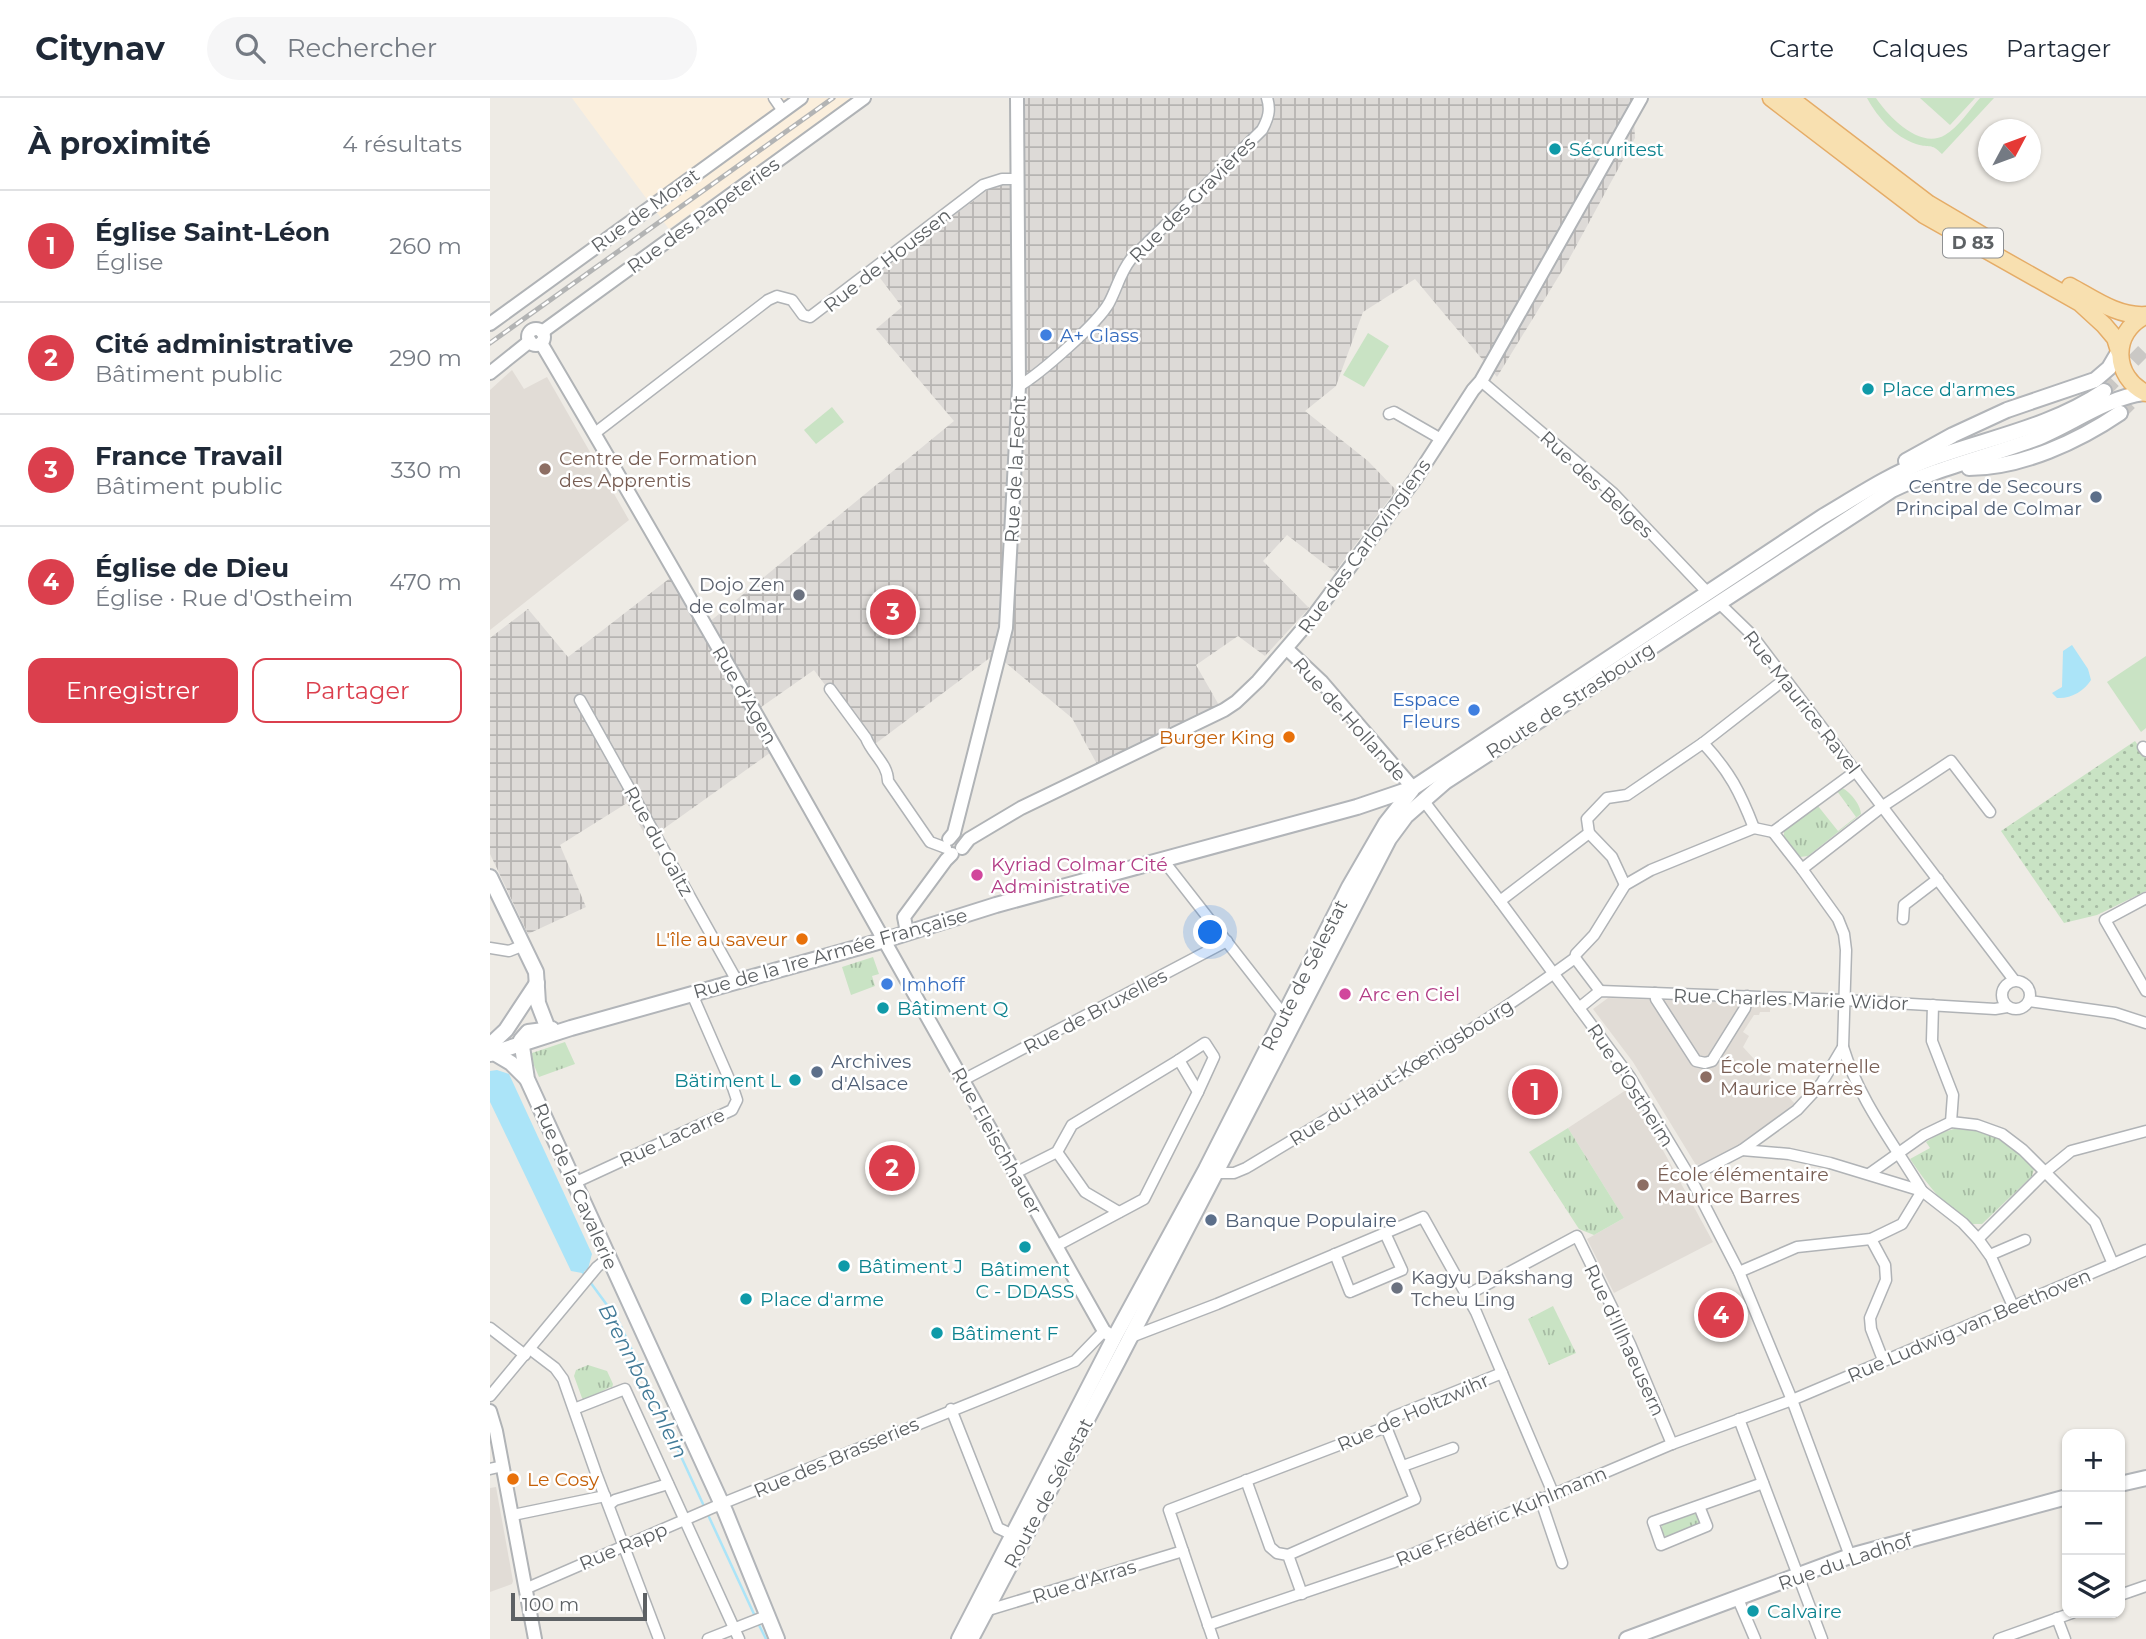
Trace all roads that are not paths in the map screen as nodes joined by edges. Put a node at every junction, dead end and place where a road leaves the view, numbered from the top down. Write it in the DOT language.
graph roads {
  1 [pos="774,98"];
  2 [pos="801,98"];
  3 [pos="864,98"];
  4 [pos="1017,98"];
  5 [pos="1267,98"];
  6 [pos="1651,98"];
  7 [pos="1771,98"];
  8 [pos="1790,98"];
  9 [pos="1634,106"];
  10 [pos="783,111"];
  11 [pos="1017,179"];
  12 [pos="2146,315"];
  13 [pos="490,324"];
  14 [pos="538,339"];
  15 [pos="2119,351"];
  16 [pos="490,373"];
  17 [pos="1481,381"];
  18 [pos="1019,386"];
  19 [pos="2104,391"];
  20 [pos="2145,393"];
  21 [pos="2120,413"];
  22 [pos="1389,414"];
  23 [pos="595,433"];
  24 [pos="1441,439"];
  25 [pos="1950,467"];
  26 [pos="1881,482"];
  27 [pos="1713,598"];
  28 [pos="1287,649"];
  29 [pos="1785,679"];
  30 [pos="830,689"];
  31 [pos="580,700"];
  32 [pos="1703,743"];
  33 [pos="1856,771"];
  34 [pos="1413,789"];
  35 [pos="1423,800"];
  36 [pos="1374,802"];
  37 [pos="1883,806"];
  38 [pos="1990,812"];
  39 [pos="1386,823"];
  40 [pos="1754,828"];
  41 [pos="1773,832"];
  42 [pos="1589,833"];
  43 [pos="954,845"];
  44 [pos="1163,860"];
  45 [pos="1802,869"];
  46 [pos="490,877"];
  47 [pos="1938,879"];
  48 [pos="1625,885"];
  49 [pos="2146,898"];
  50 [pos="1500,901"];
  51 [pos="1903,919"];
  52 [pos="907,932"];
  53 [pos="885,940"];
  54 [pos="1227,941"];
  55 [pos="524,945"];
  56 [pos="490,948"];
  57 [pos="1575,958"];
  58 [pos="1554,974"];
  59 [pos="2014,980"];
  60 [pos="737,981"];
  61 [pos="537,983"];
  62 [pos="1600,991"];
  63 [pos="2146,991"];
  64 [pos="692,993"];
  65 [pos="1655,993"];
  66 [pos="1747,996"];
  67 [pos="1844,1000"];
  68 [pos="2029,1000"];
  69 [pos="1933,1005"];
  70 [pos="2007,1007"];
  71 [pos="1579,1008"];
  72 [pos="1284,1015"];
  73 [pos="2146,1023"];
  74 [pos="571,1028"];
  75 [pos="548,1029"];
  76 [pos="520,1046"];
  77 [pos="1843,1047"];
  78 [pos="491,1051"];
  79 [pos="1180,1060"];
  80 [pos="527,1079"];
  81 [pos="963,1080"];
  82 [pos="1198,1091"];
  83 [pos="1951,1122"];
  84 [pos="2146,1131"];
  85 [pos="1742,1150"];
  86 [pos="1057,1152"];
  87 [pos="1898,1152"];
  88 [pos="1224,1158"];
  89 [pos="1246,1168"];
  90 [pos="1211,1171"];
  91 [pos="1015,1173"];
  92 [pos="2044,1173"];
  93 [pos="1869,1174"];
  94 [pos="1690,1177"];
  95 [pos="574,1183"];
  96 [pos="1922,1191"];
  97 [pos="1119,1212"];
  98 [pos="1385,1233"];
  99 [pos="1871,1239"];
  100 [pos="1978,1239"];
  101 [pos="2025,1240"];
  102 [pos="1056,1246"];
  103 [pos="2146,1250"];
  104 [pos="1335,1254"];
  105 [pos="1990,1255"];
  106 [pos="603,1263"];
  107 [pos="2113,1264"];
  108 [pos="1739,1272"];
  109 [pos="1467,1295"];
  110 [pos="2013,1306"];
  111 [pos="490,1328"];
  112 [pos="1109,1334"];
  113 [pos="1131,1337"];
  114 [pos="528,1352"];
  115 [pos="1883,1360"];
  116 [pos="1502,1373"];
  117 [pos="490,1396"];
  118 [pos="1792,1400"];
  119 [pos="574,1409"];
  120 [pos="951,1409"];
  121 [pos="490,1411"];
  122 [pos="1739,1419"];
  123 [pos="1386,1427"];
  124 [pos="1672,1444"];
  125 [pos="1452,1448"];
  126 [pos="1403,1466"];
  127 [pos="496,1468"];
  128 [pos="2146,1478"];
  129 [pos="1246,1480"];
  130 [pos="1763,1483"];
  131 [pos="2125,1483"];
  132 [pos="668,1484"];
  133 [pos="1553,1493"];
  134 [pos="1540,1498"];
  135 [pos="2062,1498"];
  136 [pos="607,1501"];
  137 [pos="721,1504"];
  138 [pos="1699,1506"];
  139 [pos="513,1515"];
  140 [pos="684,1520"];
  141 [pos="1013,1535"];
  142 [pos="624,1545"];
  143 [pos="1183,1551"];
  144 [pos="1288,1555"];
  145 [pos="1850,1556"];
  146 [pos="1562,1563"];
  147 [pos="1798,1575"];
  148 [pos="2146,1586"];
  149 [pos="525,1589"];
  150 [pos="2125,1593"];
  151 [pos="1303,1594"];
  152 [pos="1738,1599"];
  153 [pos="980,1610"];
  154 [pos="766,1616"];
  155 [pos="2062,1616"];
  156 [pos="2057,1618"];
  157 [pos="1208,1625"];
  158 [pos="737,1634"];
  159 [pos="535,1639"];
  160 [pos="659,1639"];
  161 [pos="708,1639"];
  162 [pos="777,1639"];
  163 [pos="959,1639"];
  164 [pos="971,1639"];
  165 [pos="1213,1639"];
  166 [pos="1627,1639"];
  167 [pos="1755,1639"];
  168 [pos="1822,1639"];
  169 [pos="1999,1639"];
  170 [pos="2065,1639"];
  1 -- 10 [label="street"];
  2 -- 10 [label="street, Rue de Morat"];
  3 -- 14 [label="street, Rue des Papeteries"];
  4 -- 11 [label="street, Rue de la Fecht"];
  5 -- 18 [label="street, Rue des Gravières"];
  6 -- 9 [label="street, Rue des Carlovingiens"];
  7 -- 15 [label="main road, D 83"];
  8 -- 12 [label="main road, D 83"];
  9 -- 17 [label="street, Rue des Carlovingiens"];
  10 -- 13 [label="street, Rue de Morat"];
  11 -- 18 [label="street, Rue de la Fecht"];
  11 -- 23 [label="street, Rue de Houssen"];
  12 -- 15 [label="main road"];
  14 -- 16 [label="street, Rue des Papeteries"];
  14 -- 23 [label="street, Rue d'Agen"];
  15 -- 20 [label="main road"];
  15 -- 26 [label="main road, Route de Strasbourg"];
  17 -- 24 [label="street, Rue des Carlovingiens"];
  17 -- 27 [label="street, Rue des Belges"];
  18 -- 43 [label="street, Rue de la Fecht"];
  19 -- 26 [label="main road, Route de Strasbourg"];
  20 -- 25 [label="main road, Route de Strasbourg"];
  21 -- 25 [label="main road, Route de Strasbourg"];
  22 -- 24 [label="street"];
  23 -- 53 [label="street, Rue d'Agen"];
  24 -- 28 [label="street, Rue des Carlovingiens"];
  25 -- 27 [label="main road, Route de Strasbourg"];
  26 -- 27 [label="main road, Route de Strasbourg"];
  27 -- 29 [label="street, Rue Maurice Ravel"];
  27 -- 34 [label="main road, Route de Strasbourg"];
  27 -- 35 [label="main road, Route de Strasbourg"];
  28 -- 34 [label="street, Rue de Hollande"];
  28 -- 43 [label="street, Rue des Carlovingiens"];
  29 -- 32 [label="street"];
  29 -- 33 [label="street, Rue Maurice Ravel"];
  30 -- 43 [label="street"];
  31 -- 60 [label="street, Rue du Galtz"];
  32 -- 40 [label="street"];
  32 -- 42 [label="street"];
  33 -- 37 [label="street, Rue Maurice Ravel"];
  33 -- 41 [label="street"];
  34 -- 35 [label="main road"];
  34 -- 36 [label="main road, Rue de la 1re Armée Française"];
  34 -- 39 [label="main road, Route de Sélestat"];
  35 -- 50 [label="street, Rue d'Ostheim"];
  35 -- 88 [label="main road, Route de Sélestat"];
  36 -- 39 [label="main road"];
  36 -- 44 [label="main road, Rue de la 1re Armée Française"];
  37 -- 38 [label="street"];
  37 -- 45 [label="street"];
  37 -- 47 [label="street, Rue Maurice Ravel"];
  39 -- 72 [label="main road, Route de Sélestat"];
  40 -- 41 [label="street"];
  40 -- 48 [label="street"];
  41 -- 45 [label="street"];
  42 -- 48 [label="street"];
  42 -- 50 [label="street"];
  43 -- 52 [label="street, Rue de la Fecht"];
  44 -- 52 [label="main road, Rue de la 1re Armée Française"];
  44 -- 54 [label="street"];
  45 -- 67 [label="street"];
  46 -- 55 [label="main road"];
  47 -- 51 [label="street"];
  47 -- 59 [label="street, Rue Maurice Ravel"];
  48 -- 57 [label="street, Rue du Haut-Kœnigsbourg"];
  49 -- 63 [label="street"];
  50 -- 58 [label="street, Rue d'Ostheim"];
  52 -- 53 [label="main road, Rue de la 1re Armée Française"];
  53 -- 60 [label="main road, Rue de la 1re Armée Française"];
  53 -- 81 [label="street, Rue Fleischhauer"];
  54 -- 72 [label="street"];
  54 -- 81 [label="street, Rue de Bruxelles"];
  55 -- 56 [label="street"];
  55 -- 61 [label="main road"];
  57 -- 58 [label="street, Rue du Haut-Kœnigsbourg"];
  57 -- 62 [label="street, Rue d'Ostheim"];
  58 -- 71 [label="street, Rue d'Ostheim"];
  58 -- 89 [label="street, Rue du Haut-Kœnigsbourg"];
  59 -- 68 [label="street"];
  59 -- 70 [label="street"];
  60 -- 64 [label="main road, Rue de la 1re Armée Française"];
  61 -- 75 [label="main road"];
  61 -- 78 [label="main road"];
  62 -- 65 [label="street, Rue Charles Marie Widor"];
  62 -- 71 [label="street"];
  64 -- 74 [label="main road, Rue de la 1re Armée Française"];
  64 -- 95 [label="street, Rue Lacarre"];
  65 -- 66 [label="street, Rue Charles Marie Widor"];
  65 -- 66 [label="street"];
  66 -- 67 [label="street, Rue Charles Marie Widor"];
  67 -- 69 [label="street, Rue Charles Marie Widor"];
  67 -- 77 [label="street"];
  68 -- 70 [label="street"];
  68 -- 73 [label="street"];
  69 -- 70 [label="street, Rue Charles Marie Widor"];
  69 -- 83 [label="street"];
  71 -- 94 [label="street, Rue d'Ostheim"];
  72 -- 90 [label="main road, Route de Sélestat"];
  74 -- 75 [label="main road"];
  74 -- 76 [label="main road"];
  75 -- 76 [label="main road"];
  76 -- 78 [label="main road"];
  76 -- 80 [label="main road, Rue de la Cavalerie"];
  77 -- 85 [label="street"];
  77 -- 87 [label="street"];
  78 -- 80 [label="main road, Rue de la Cavalerie"];
  79 -- 82 [label="street"];
  79 -- 82 [label="street"];
  79 -- 86 [label="street"];
  80 -- 95 [label="main road, Rue de la Cavalerie"];
  81 -- 91 [label="street, Rue Fleischhauer"];
  82 -- 97 [label="street"];
  83 -- 87 [label="street"];
  83 -- 92 [label="street"];
  84 -- 92 [label="street"];
  85 -- 93 [label="street"];
  85 -- 94 [label="street"];
  86 -- 91 [label="street"];
  86 -- 97 [label="street"];
  87 -- 93 [label="street"];
  87 -- 96 [label="street"];
  88 -- 89 [label="street"];
  88 -- 90 [label="main road, Route de Sélestat"];
  89 -- 90 [label="street, Rue du Haut-Kœnigsbourg"];
  90 -- 112 [label="main road, Route de Sélestat"];
  90 -- 113 [label="main road, Route de Sélestat"];
  91 -- 102 [label="street, Rue Fleischhauer"];
  92 -- 100 [label="street"];
  92 -- 107 [label="street"];
  93 -- 96 [label="street"];
  94 -- 108 [label="street, Rue d'Ostheim"];
  95 -- 106 [label="main road, Rue de la Cavalerie"];
  96 -- 99 [label="street"];
  96 -- 100 [label="street"];
  97 -- 102 [label="street"];
  98 -- 104 [label="street"];
  98 -- 104 [label="street"];
  98 -- 109 [label="street"];
  99 -- 108 [label="street"];
  99 -- 115 [label="street"];
  100 -- 105 [label="street"];
  101 -- 105 [label="street"];
  102 -- 112 [label="street, Rue Fleischhauer"];
  103 -- 107 [label="street, Rue Ludwig van Beethoven"];
  104 -- 113 [label="street"];
  105 -- 110 [label="street"];
  106 -- 114 [label="street"];
  106 -- 137 [label="main road, Rue de la Cavalerie"];
  107 -- 110 [label="street, Rue Ludwig van Beethoven"];
  108 -- 118 [label="street, Rue d'Ostheim"];
  109 -- 116 [label="street"];
  109 -- 124 [label="street, Rue d'Illhaeusern"];
  110 -- 115 [label="street, Rue Ludwig van Beethoven"];
  111 -- 114 [label="street"];
  112 -- 113 [label="main road"];
  112 -- 120 [label="street, Rue des Brasseries"];
  112 -- 141 [label="main road, Route de Sélestat"];
  113 -- 153 [label="main road, Route de Sélestat"];
  114 -- 117 [label="street"];
  114 -- 119 [label="street"];
  115 -- 118 [label="street, Rue Ludwig van Beethoven"];
  116 -- 123 [label="street, Rue de Holtzwihr"];
  116 -- 133 [label="street"];
  118 -- 122 [label="street, Rue Frédéric Kuhlmann"];
  118 -- 145 [label="street, Rue d'Ostheim"];
  119 -- 132 [label="street"];
  119 -- 136 [label="street"];
  120 -- 137 [label="street, Rue des Brasseries"];
  120 -- 141 [label="street"];
  121 -- 127 [label="street"];
  122 -- 124 [label="street, Rue Frédéric Kuhlmann"];
  122 -- 130 [label="street"];
  123 -- 126 [label="street"];
  123 -- 129 [label="street, Rue de Holtzwihr"];
  124 -- 133 [label="street, Rue Frédéric Kuhlmann"];
  125 -- 126 [label="street"];
  126 -- 144 [label="street"];
  127 -- 139 [label="street"];
  128 -- 131 [label="main road"];
  129 -- 143 [label="street, Rue de Holtzwihr"];
  129 -- 144 [label="street"];
  130 -- 138 [label="street"];
  130 -- 147 [label="street"];
  132 -- 136 [label="street"];
  132 -- 140 [label="street"];
  133 -- 134 [label="street, Rue Frédéric Kuhlmann"];
  134 -- 146 [label="street"];
  134 -- 151 [label="street, Rue Frédéric Kuhlmann"];
  135 -- 145 [label="main road, Rue du Ladhof"];
  136 -- 139 [label="street"];
  136 -- 142 [label="street"];
  137 -- 140 [label="street, Rue Rapp"];
  137 -- 154 [label="main road, Rue de la Cavalerie"];
  138 -- 138 [label="street"];
  139 -- 149 [label="street"];
  140 -- 142 [label="street, Rue Rapp"];
  140 -- 158 [label="street"];
  141 -- 153 [label="main road, Route de Sélestat"];
  142 -- 149 [label="street, Rue Rapp"];
  142 -- 160 [label="street"];
  143 -- 153 [label="street, Rue d'Arras"];
  143 -- 157 [label="street"];
  144 -- 151 [label="street"];
  145 -- 147 [label="main road, Rue du Ladhof"];
  147 -- 152 [label="main road, Rue du Ladhof"];
  147 -- 168 [label="street"];
  148 -- 150 [label="street"];
  149 -- 159 [label="street"];
  151 -- 157 [label="street, Rue Frédéric Kuhlmann"];
  152 -- 166 [label="main road, Rue du Ladhof"];
  152 -- 167 [label="street"];
  153 -- 163 [label="main road, Route de Sélestat"];
  153 -- 164 [label="main road, Route de Sélestat"];
  154 -- 158 [label="street"];
  154 -- 162 [label="main road, Rue de la Cavalerie"];
  155 -- 156 [label="street"];
  156 -- 169 [label="street"];
  156 -- 170 [label="street"];
  157 -- 165 [label="street"];
  158 -- 161 [label="street"];
}
